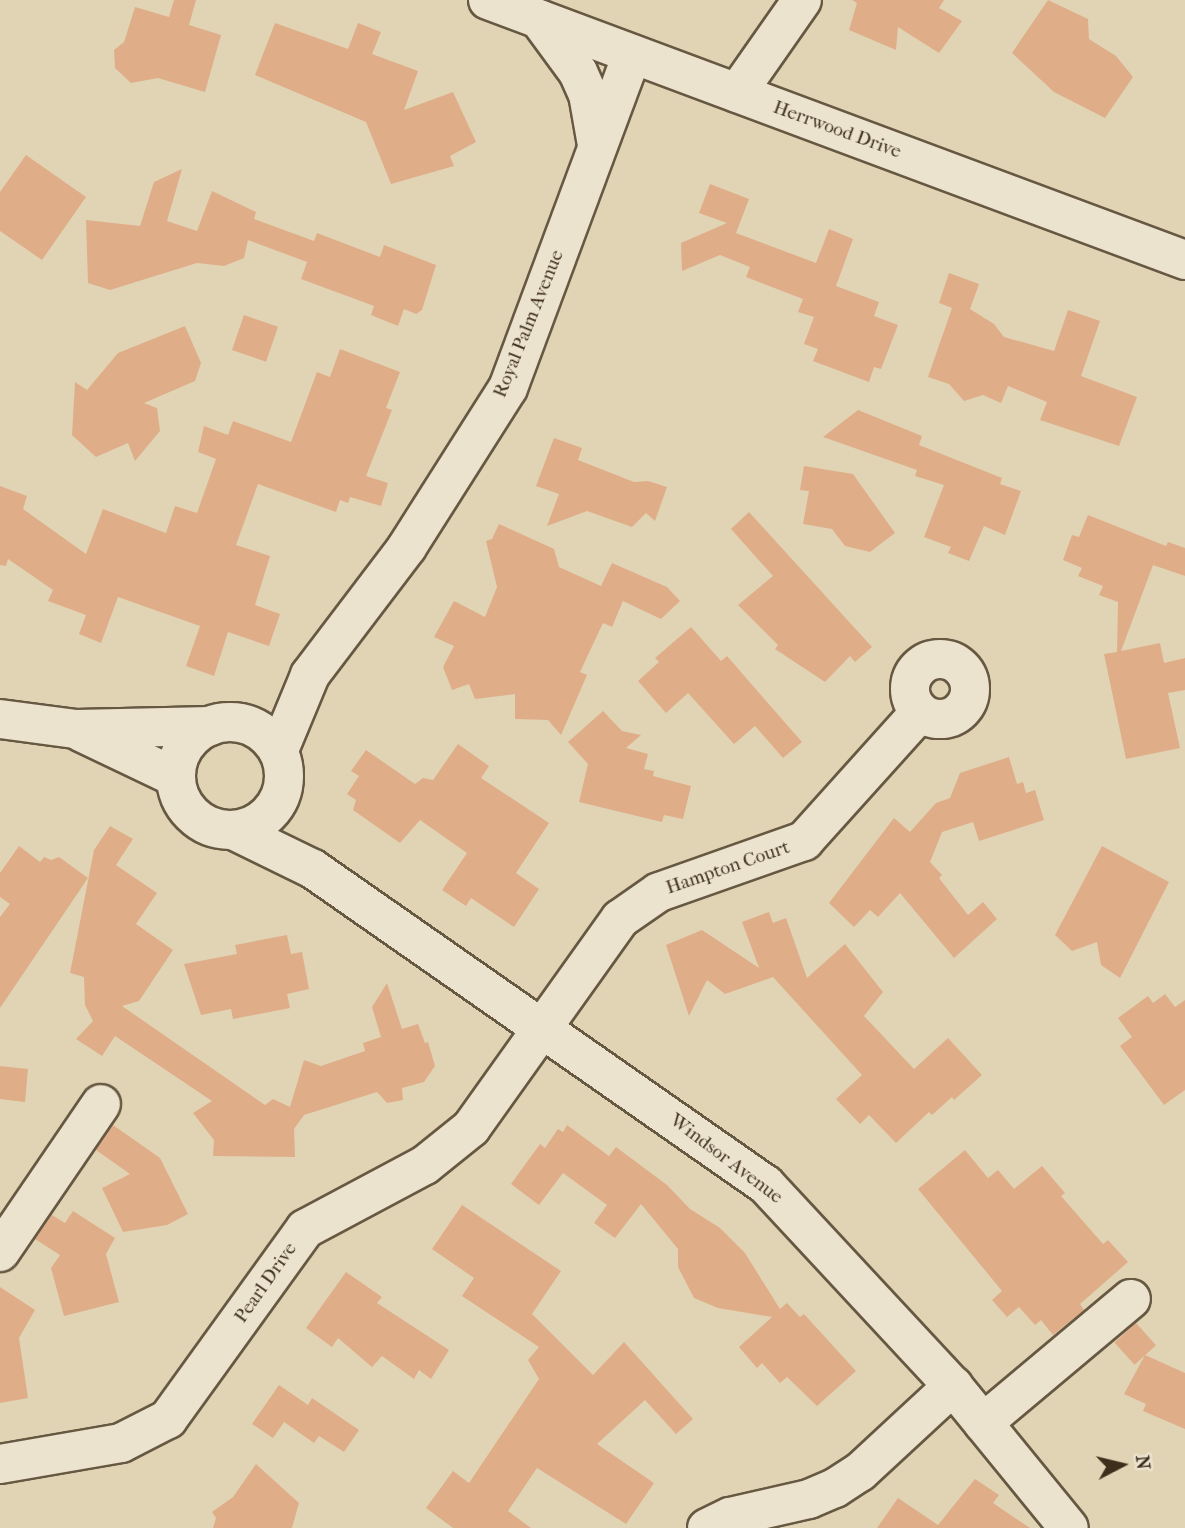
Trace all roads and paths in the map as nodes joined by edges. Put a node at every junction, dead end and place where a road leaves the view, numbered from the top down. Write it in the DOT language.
graph roads {
  1 [pos="488,0"];
  2 [pos="802,0"];
  3 [pos="539,19"];
  4 [pos="632,54"];
  5 [pos="737,93"];
  6 [pos="597,145"];
  7 [pos="1185,260"];
  8 [pos="310,675"];
  9 [pos="920,712"];
  10 [pos="0,719"];
  11 [pos="223,724"];
  12 [pos="76,729"];
  13 [pos="278,750"];
  14 [pos="176,777"];
  15 [pos="278,802"];
  16 [pos="235,831"];
  17 [pos="313,869"];
  18 [pos="544,1027"];
  19 [pos="101,1104"];
  20 [pos="0,1252"];
  21 [pos="1132,1299"];
  22 [pos="953,1387"];
  23 [pos="983,1423"];
  24 [pos="0,1464"];
  25 [pos="707,1528"];
  26 [pos="1069,1528"];
  1 -- 3 [label="street, Herrwood Drive"];
  2 -- 5 [label="street"];
  3 -- 4 [label="street, Herrwood Drive"];
  3 -- 6 [label="street"];
  4 -- 5 [label="street, Herrwood Drive"];
  4 -- 6 [label="street, Royal Palm Avenue"];
  5 -- 7 [label="street, Herrwood Drive"];
  6 -- 8 [label="street, Royal Palm Avenue"];
  8 -- 11 [label="street, Royal Palm Avenue"];
  8 -- 13 [label="street, Royal Palm Avenue"];
  9 -- 18 [label="street, Hampton Court"];
  10 -- 12 [label="street"];
  11 -- 12 [label="street"];
  11 -- 13 [label="street"];
  11 -- 14 [label="street"];
  12 -- 14 [label="street"];
  13 -- 15 [label="street"];
  14 -- 16 [label="street"];
  15 -- 16 [label="street"];
  15 -- 17 [label="street, Windsor Avenue"];
  16 -- 17 [label="street, Windsor Avenue"];
  17 -- 18 [label="street, Windsor Avenue"];
  18 -- 22 [label="street, Windsor Avenue"];
  18 -- 24 [label="street, Pearl Drive"];
  19 -- 20 [label="street"];
  21 -- 23 [label="street"];
  22 -- 23 [label="street, Windsor Avenue"];
  22 -- 25 [label="street"];
  23 -- 26 [label="street, Windsor Avenue"];
}
